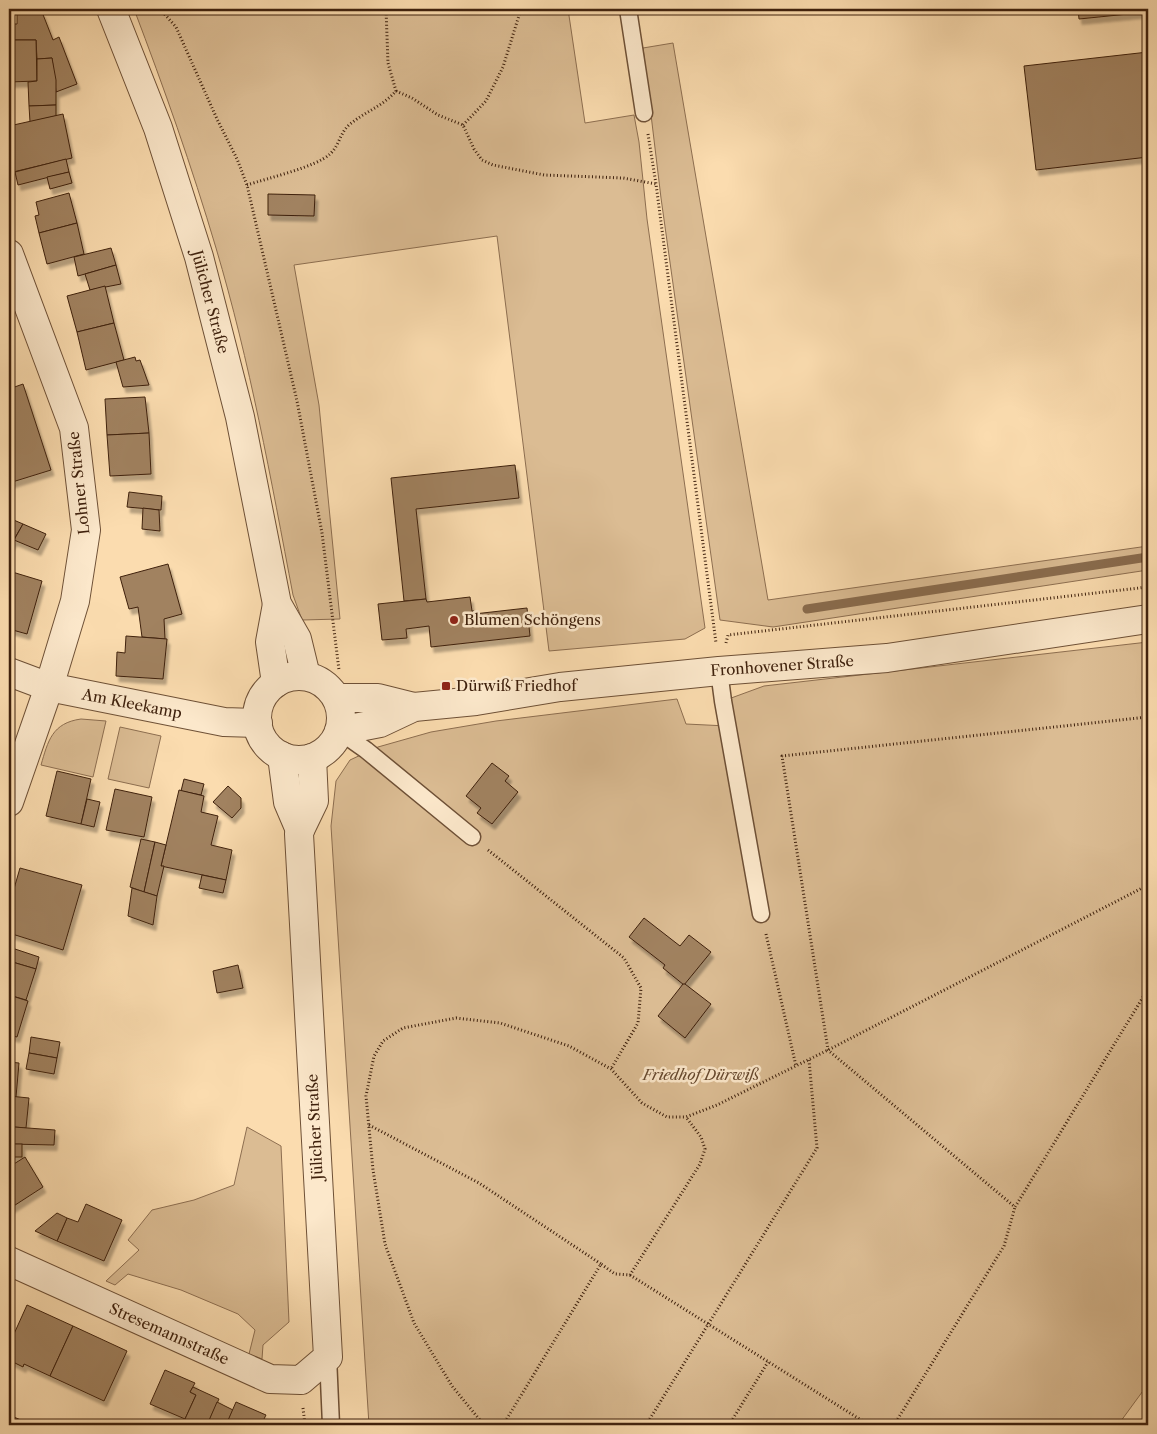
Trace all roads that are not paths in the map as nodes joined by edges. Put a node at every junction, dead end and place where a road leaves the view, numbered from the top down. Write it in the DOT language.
graph roads {
  1 [pos="111,9"];
  2 [pos="628,9"];
  3 [pos="644,114"];
  4 [pos="9,254"];
  5 [pos="277,604"];
  6 [pos="1148,619"];
  7 [pos="719,671"];
  8 [pos="9,672"];
  9 [pos="306,676"];
  10 [pos="276,683"];
  11 [pos="49,687"];
  12 [pos="338,687"];
  13 [pos="414,707"];
  14 [pos="258,723"];
  15 [pos="339,731"];
  16 [pos="282,756"];
  17 [pos="312,758"];
  18 [pos="9,802"];
  19 [pos="300,830"];
  20 [pos="472,837"];
  21 [pos="761,914"];
  22 [pos="9,1261"];
  23 [pos="328,1357"];
  24 [pos="331,1425"];
  1 -- 5 [label="street, Jülicher Straße"];
  2 -- 3 [label="lane"];
  4 -- 11 [label="street, Lohner Straße"];
  5 -- 9 [label="street, Jülicher Straße"];
  5 -- 10 [label="street, Jülicher Straße"];
  6 -- 7 [label="street, Fronhovener Straße"];
  7 -- 13 [label="street, Fronhovener Straße"];
  7 -- 21 [label="lane"];
  8 -- 11 [label="street, Am Kleekamp"];
  9 -- 10 [label="street"];
  9 -- 12 [label="street"];
  10 -- 14 [label="street"];
  11 -- 14 [label="street, Am Kleekamp"];
  11 -- 18 [label="street, Lohner Straße"];
  12 -- 13 [label="street, Fronhovener Straße"];
  12 -- 15 [label="street"];
  13 -- 15 [label="street, Fronhovener Straße"];
  14 -- 16 [label="street"];
  15 -- 17 [label="street"];
  15 -- 20 [label="lane"];
  16 -- 17 [label="street"];
  16 -- 19 [label="street, Jülicher Straße"];
  17 -- 19 [label="street, Jülicher Straße"];
  19 -- 23 [label="street, Jülicher Straße"];
  22 -- 23 [label="street, Stresemannstraße"];
  23 -- 24 [label="lane, Jülicher Straße"];
}
